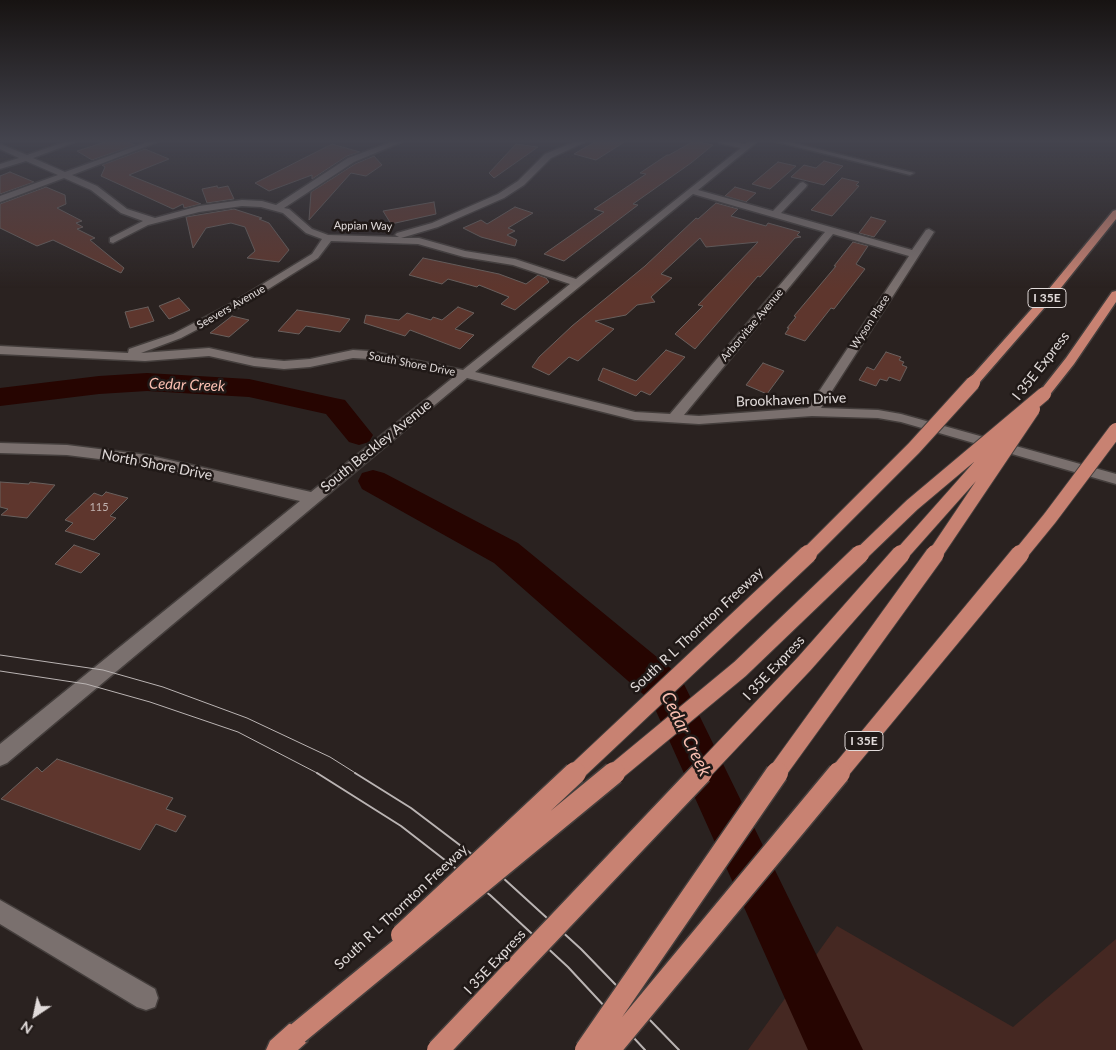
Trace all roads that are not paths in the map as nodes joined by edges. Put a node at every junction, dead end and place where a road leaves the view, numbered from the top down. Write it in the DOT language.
graph roads {
  1 [pos="24,190"];
  2 [pos="96,190"];
  3 [pos="305,190"];
  4 [pos="513,190"];
  5 [pos="798,190"];
  6 [pos="691,191"];
  7 [pos="0,199"];
  8 [pos="279,207"];
  9 [pos="1116,214"];
  10 [pos="774,215"];
  11 [pos="154,220"];
  12 [pos="435,225"];
  13 [pos="831,231"];
  14 [pos="929,232"];
  15 [pos="327,238"];
  16 [pos="389,239"];
  17 [pos="113,240"];
  18 [pos="433,244"];
  19 [pos="914,254"];
  20 [pos="576,283"];
  21 [pos="1116,294"];
  22 [pos="177,336"];
  23 [pos="0,350"];
  24 [pos="182,354"];
  25 [pos="121,356"];
  26 [pos="465,374"];
  27 [pos="1044,394"];
  28 [pos="812,412"];
  29 [pos="673,420"];
  30 [pos="1116,430"];
  31 [pos="0,448"];
  32 [pos="1116,479"];
  33 [pos="312,498"];
  34 [pos="0,756"];
  35 [pos="0,911"];
  36 [pos="146,998"];
  37 [pos="298,1033"];
  38 [pos="279,1050"];
  39 [pos="438,1050"];
  40 [pos="586,1050"];
  41 [pos="609,1050"];
  1 -- 7 [label="street"];
  2 -- 11 [label="street, Appian Way"];
  3 -- 8 [label="street"];
  4 -- 12 [label="street"];
  5 -- 10 [label="street"];
  6 -- 10 [label="street"];
  6 -- 20 [label="street, South Beckley Avenue"];
  8 -- 11 [label="street, Appian Way"];
  8 -- 15 [label="street, Appian Way"];
  9 -- 37 [label="highway, South R L Thornton Freeway / I 35E, bridge"];
  10 -- 13 [label="street"];
  11 -- 17 [label="street, Appian Way"];
  12 -- 16 [label="street"];
  12 -- 18 [label="street"];
  13 -- 19 [label="street"];
  13 -- 29 [label="street, Arborvitae Avenue"];
  14 -- 19 [label="street, Wyson Place"];
  15 -- 16 [label="street, Appian Way"];
  15 -- 22 [label="street, Seevers Avenue"];
  16 -- 18 [label="street, Appian Way"];
  18 -- 20 [label="street, Appian Way"];
  19 -- 28 [label="street, Wyson Place"];
  20 -- 26 [label="street, South Beckley Avenue"];
  21 -- 27 [label="highway, I 35E Express"];
  22 -- 24 [label="street"];
  22 -- 25 [label="street, Seevers Avenue"];
  23 -- 25 [label="street, South Shore Drive"];
  24 -- 25 [label="street, South Shore Drive"];
  24 -- 26 [label="street, South Shore Drive"];
  26 -- 29 [label="street, Brookhaven Drive"];
  26 -- 33 [label="street, South Beckley Avenue"];
  27 -- 37 [label="highway, bridge"];
  27 -- 39 [label="highway, I 35E Express, bridge"];
  27 -- 40 [label="highway, bridge"];
  28 -- 29 [label="street, Brookhaven Drive"];
  28 -- 32 [label="street, Brookhaven Drive"];
  30 -- 41 [label="highway, I 35E, bridge"];
  31 -- 33 [label="street, North Shore Drive"];
  33 -- 34 [label="street, South Beckley Avenue"];
  35 -- 36 [label="street"];
  37 -- 38 [label="highway, South R L Thornton Freeway / I 35E"];
}
